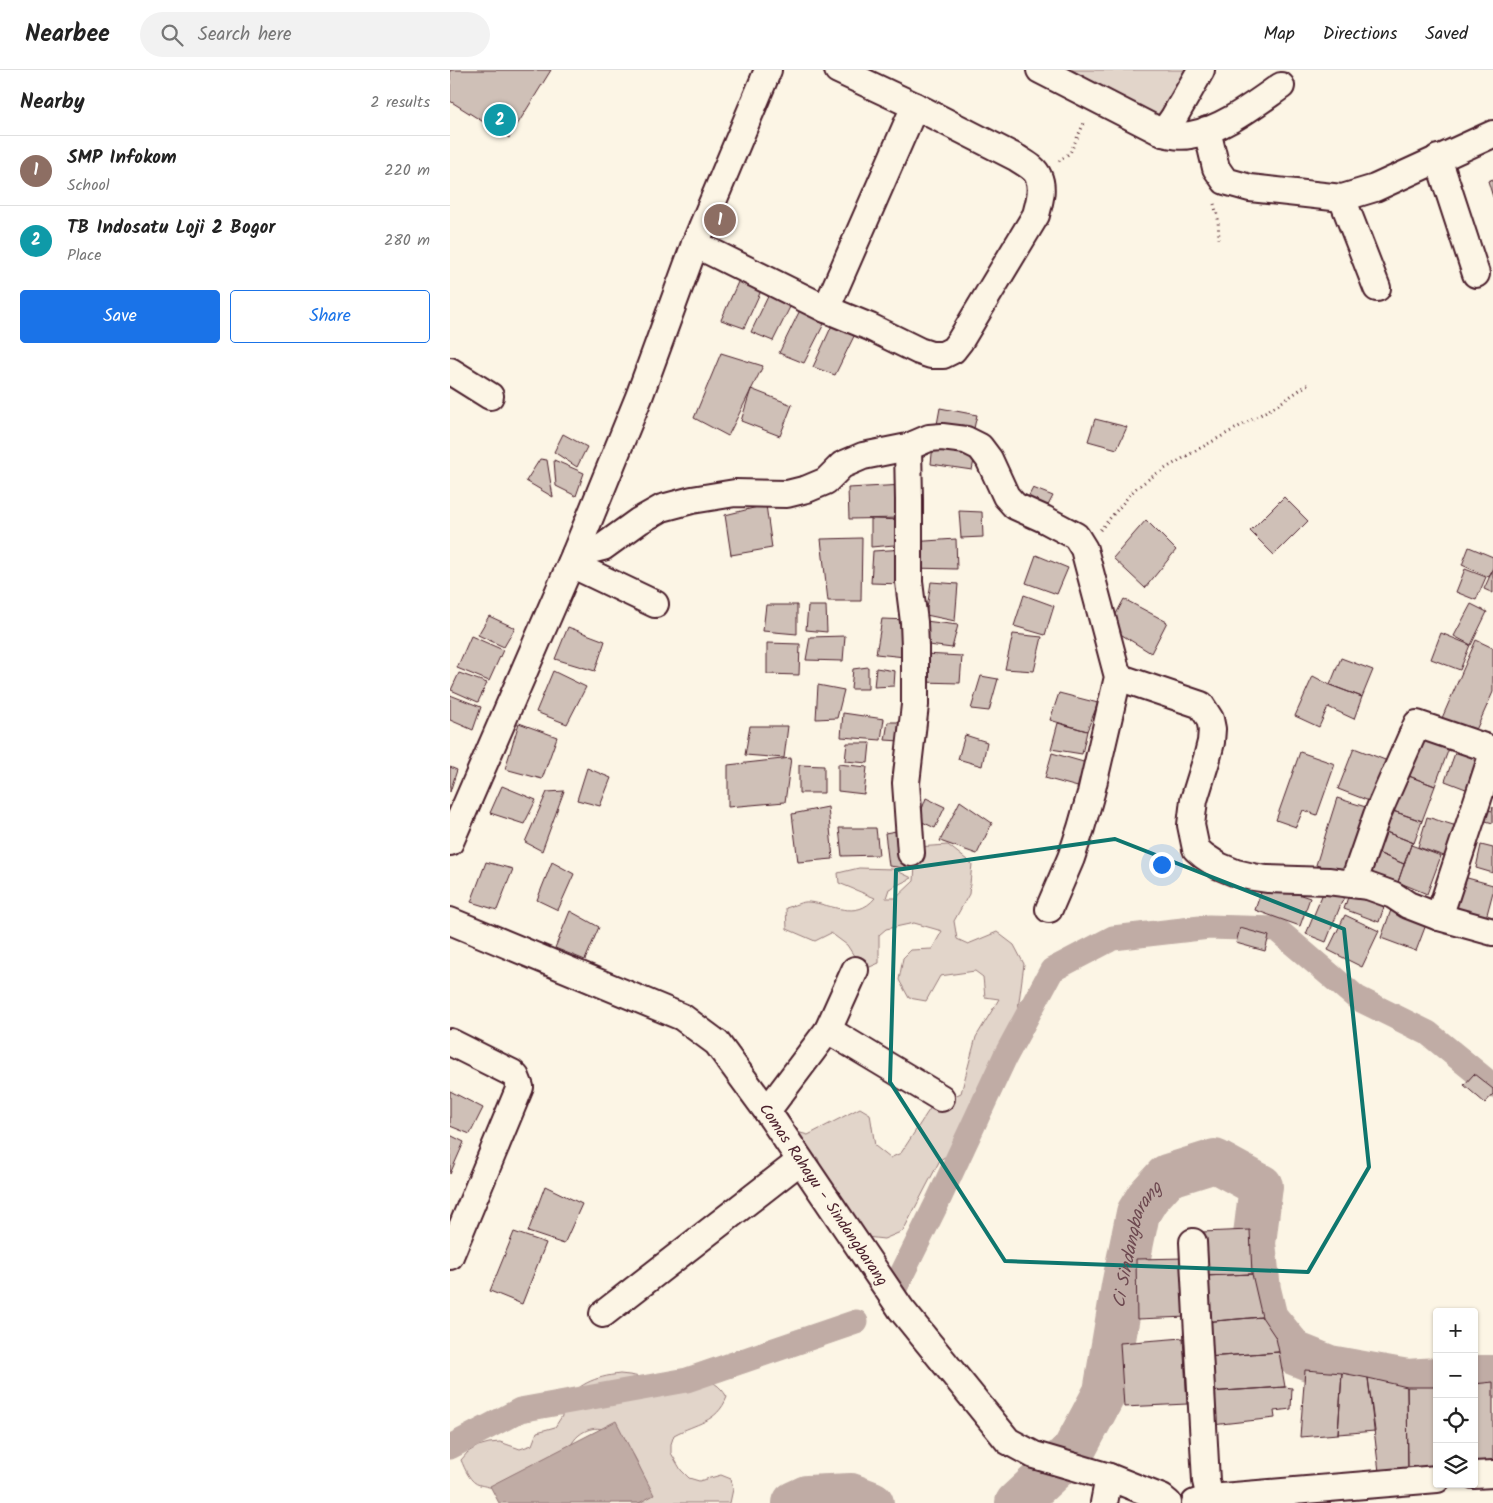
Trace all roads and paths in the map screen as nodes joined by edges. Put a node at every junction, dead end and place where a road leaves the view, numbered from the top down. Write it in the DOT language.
graph roads {
  1 [pos="768,70"];
  2 [pos="838,70"];
  3 [pos="1040,70"];
  4 [pos="1201,70"];
  5 [pos="1281,86"];
  6 [pos="1096,98"];
  7 [pos="915,106"];
  8 [pos="1207,130"];
  9 [pos="1163,133"];
  10 [pos="1493,134"];
  11 [pos="1438,158"];
  12 [pos="1038,175"];
  13 [pos="1342,198"];
  14 [pos="695,244"];
  15 [pos="1476,274"];
  16 [pos="1377,288"];
  17 [pos="826,309"];
  18 [pos="450,371"];
  19 [pos="1310,382"];
  20 [pos="490,396"];
  21 [pos="908,447"];
  22 [pos="1084,549"];
  23 [pos="573,559"];
  24 [pos="655,604"];
  25 [pos="1118,677"];
  26 [pos="1493,751"];
  27 [pos="450,842"];
  28 [pos="911,852"];
  29 [pos="1353,884"];
  30 [pos="1049,909"];
  31 [pos="1439,917"];
  32 [pos="450,922"];
  33 [pos="1493,932"];
  34 [pos="855,970"];
  35 [pos="828,1030"];
  36 [pos="450,1042"];
  37 [pos="941,1098"];
  38 [pos="766,1111"];
  39 [pos="800,1162"];
  40 [pos="1193,1242"];
  41 [pos="450,1256"];
  42 [pos="603,1314"];
  43 [pos="1100,1474"];
  44 [pos="1493,1474"];
  45 [pos="1478,1475"];
  46 [pos="1433,1478"];
  47 [pos="1203,1500"];
  48 [pos="1104,1503"];
  49 [pos="1168,1503"];
  1 -- 14 [label="street"];
  2 -- 7 [label="street"];
  3 -- 6 [label="street"];
  4 -- 9 [label="street"];
  5 -- 8 [label="street"];
  6 -- 9 [label="street"];
  6 -- 12 [label="path"];
  7 -- 12 [label="street"];
  7 -- 17 [label="street"];
  8 -- 9 [label="street"];
  8 -- 13 [label="street"];
  10 -- 11 [label="street"];
  11 -- 13 [label="street"];
  11 -- 15 [label="street"];
  12 -- 17 [label="street"];
  13 -- 16 [label="street"];
  14 -- 17 [label="street"];
  14 -- 23 [label="street"];
  18 -- 20 [label="street"];
  19 -- 22 [label="path"];
  21 -- 22 [label="street"];
  21 -- 23 [label="street"];
  21 -- 28 [label="street"];
  22 -- 25 [label="street"];
  23 -- 24 [label="street"];
  23 -- 27 [label="street"];
  25 -- 29 [label="street"];
  25 -- 30 [label="street"];
  26 -- 29 [label="street"];
  26 -- 31 [label="street"];
  29 -- 31 [label="street"];
  31 -- 33 [label="street"];
  32 -- 38 [label="street, Comas Rahayu - Sindangbarang"];
  34 -- 35 [label="street"];
  35 -- 37 [label="street"];
  35 -- 38 [label="street"];
  36 -- 41 [label="street"];
  38 -- 39 [label="street, Comas Rahayu - Sindangbarang"];
  39 -- 42 [label="street"];
  39 -- 43 [label="street, Comas Rahayu - Sindangbarang"];
  40 -- 47 [label="street"];
  43 -- 48 [label="street"];
  43 -- 49 [label="street, Comas Rahayu - Sindangbarang"];
  44 -- 45 [label="street"];
  46 -- 47 [label="street"];
}
